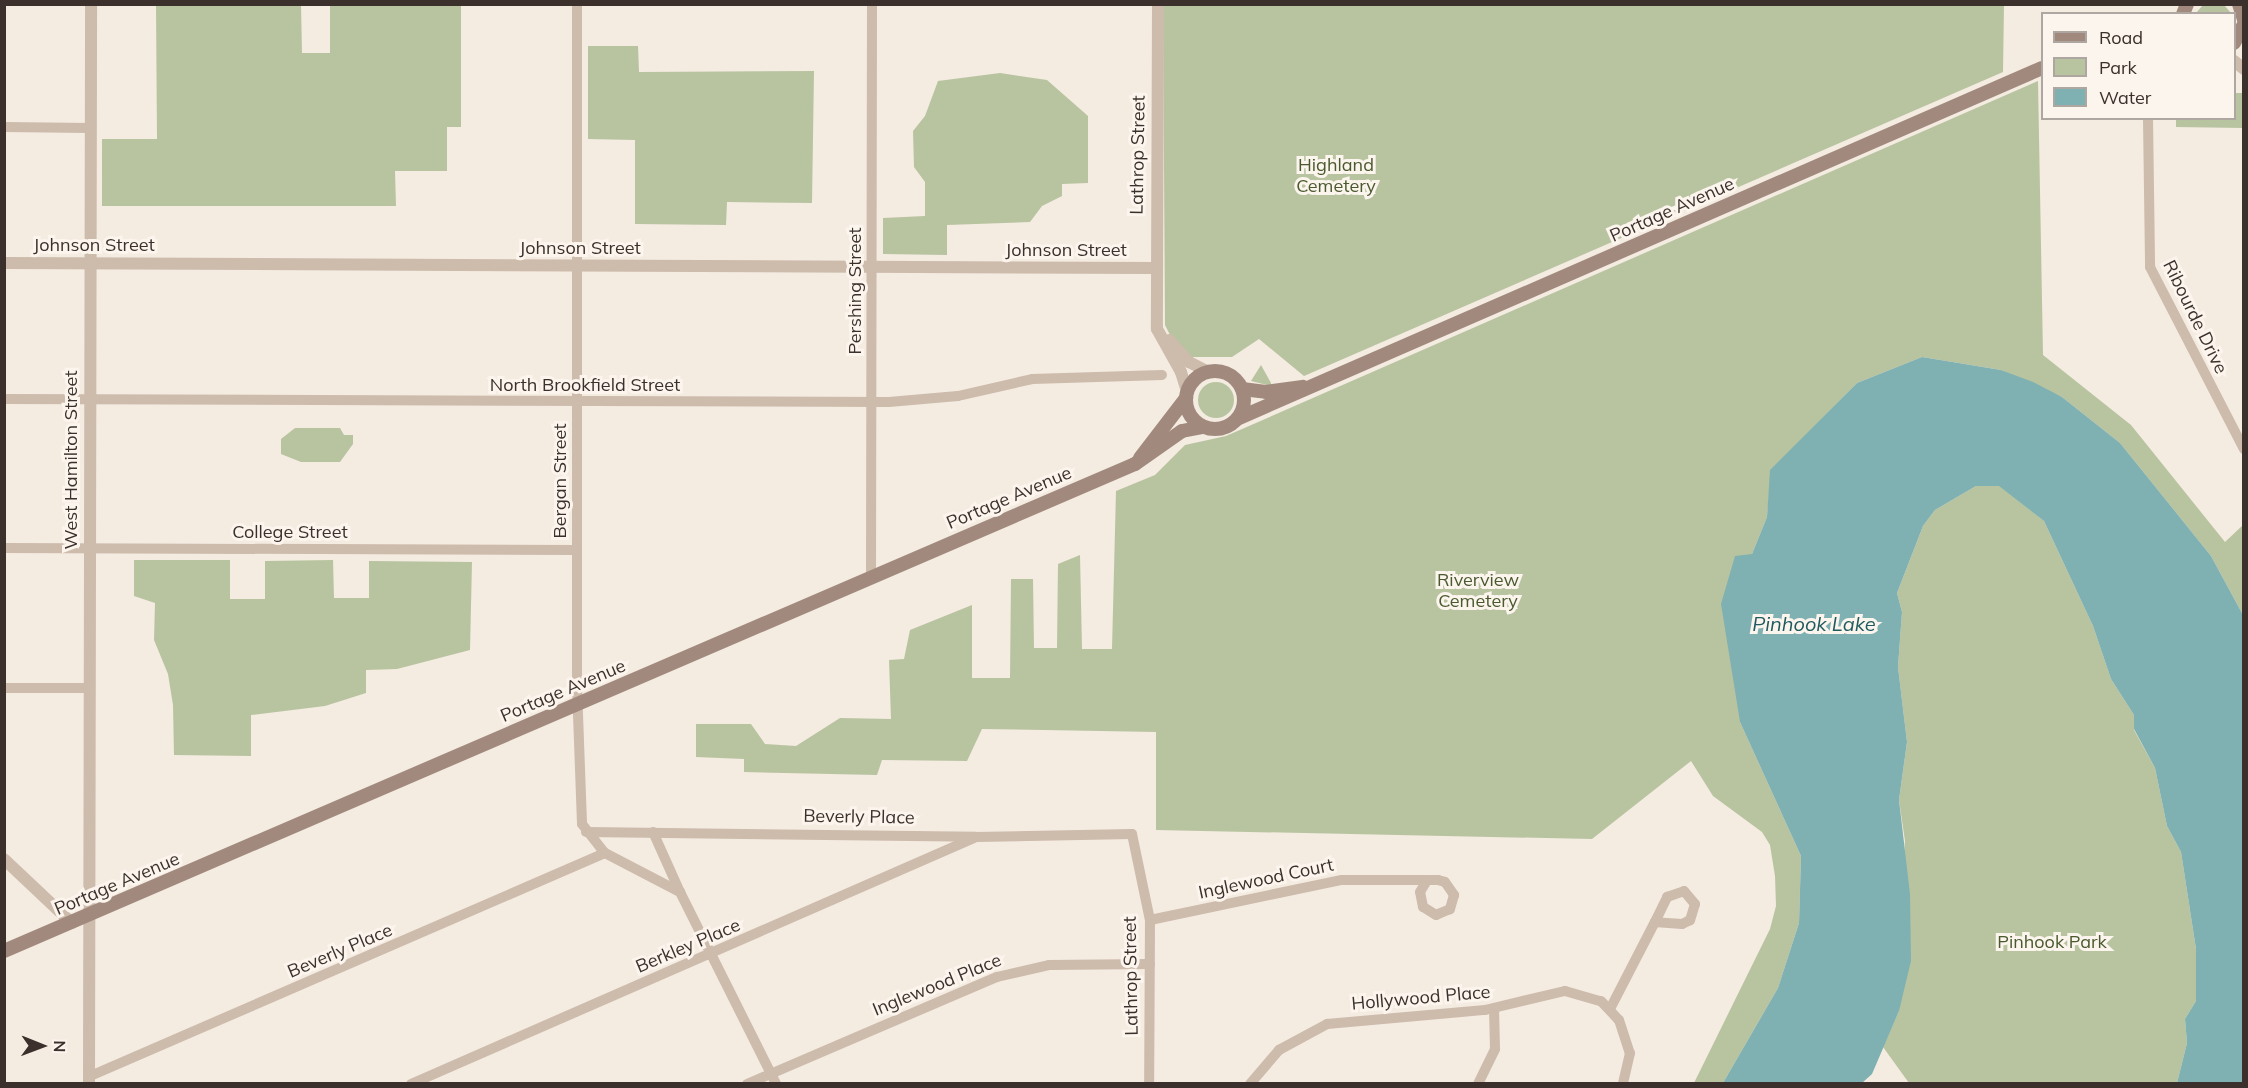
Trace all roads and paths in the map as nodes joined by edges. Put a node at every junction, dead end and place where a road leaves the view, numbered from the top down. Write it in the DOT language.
graph roads {
  1 [pos="91,4"];
  2 [pos="577,4"];
  3 [pos="872,4"];
  4 [pos="1158,4"];
  5 [pos="2239,4"];
  6 [pos="2241,33"];
  7 [pos="2041,69"];
  8 [pos="2148,120"];
  9 [pos="4,128"];
  10 [pos="90,128"];
  11 [pos="4,263"];
  12 [pos="89,263"];
  13 [pos="577,266"];
  14 [pos="871,267"];
  15 [pos="1155,268"];
  16 [pos="1156,305"];
  17 [pos="1209,372"];
  18 [pos="1162,375"];
  19 [pos="1316,385"];
  20 [pos="1242,389"];
  21 [pos="1187,395"];
  22 [pos="4,399"];
  23 [pos="89,399"];
  24 [pos="577,402"];
  25 [pos="871,403"];
  26 [pos="1239,418"];
  27 [pos="1202,427"];
  28 [pos="2244,449"];
  29 [pos="1136,464"];
  30 [pos="4,548"];
  31 [pos="90,548"];
  32 [pos="576,550"];
  33 [pos="871,577"];
  34 [pos="4,688"];
  35 [pos="90,688"];
  36 [pos="579,705"];
  37 [pos="586,832"];
  38 [pos="653,832"];
  39 [pos="1132,834"];
  40 [pos="976,837"];
  41 [pos="604,853"];
  42 [pos="4,859"];
  43 [pos="1426,882"];
  44 [pos="680,892"];
  45 [pos="89,915"];
  46 [pos="1150,920"];
  47 [pos="1655,922"];
  48 [pos="72,923"];
  49 [pos="4,951"];
  50 [pos="711,953"];
  51 [pos="1150,964"];
  52 [pos="1494,1009"];
  53 [pos="1610,1009"];
  54 [pos="774,1079"];
  55 [pos="89,1080"];
  56 [pos="411,1083"];
  57 [pos="747,1083"];
  58 [pos="1149,1083"];
  59 [pos="1250,1083"];
  60 [pos="1478,1083"];
  61 [pos="1623,1083"];
  1 -- 10 [label="street, West Hamilton Street"];
  2 -- 13 [label="street, Bergan Street"];
  3 -- 14 [label="street, Pershing Street"];
  4 -- 15 [label="street, Lathrop Street"];
  5 -- 6 [label="main road"];
  7 -- 19 [label="main road, Portage Avenue"];
  8 -- 28 [label="street, Ribourde Drive"];
  9 -- 10 [label="street"];
  10 -- 12 [label="street, West Hamilton Street"];
  11 -- 12 [label="street, Johnson Street"];
  12 -- 13 [label="street, Johnson Street"];
  12 -- 23 [label="street, West Hamilton Street"];
  13 -- 14 [label="street, Johnson Street"];
  13 -- 24 [label="street, Bergan Street"];
  14 -- 15 [label="street, Johnson Street"];
  14 -- 25 [label="street, Pershing Street"];
  15 -- 16 [label="street, Lathrop Street"];
  16 -- 17 [label="street, Lathrop Street"];
  16 -- 21 [label="street, Lathrop Street"];
  17 -- 20 [label="main road"];
  17 -- 21 [label="main road"];
  18 -- 25 [label="street, North Brookfield Street"];
  19 -- 20 [label="main road, Portage Avenue"];
  19 -- 26 [label="main road, Portage Avenue"];
  20 -- 26 [label="main road"];
  21 -- 27 [label="main road"];
  21 -- 29 [label="main road, Portage Avenue"];
  22 -- 23 [label="street, North Brookfield Street"];
  23 -- 24 [label="street, North Brookfield Street"];
  23 -- 31 [label="street, West Hamilton Street"];
  24 -- 25 [label="street, North Brookfield Street"];
  24 -- 32 [label="street, Bergan Street"];
  25 -- 33 [label="street, Pershing Street"];
  26 -- 27 [label="main road"];
  27 -- 29 [label="main road, Portage Avenue"];
  29 -- 33 [label="main road, Portage Avenue"];
  30 -- 31 [label="street, College Street"];
  31 -- 32 [label="street, College Street"];
  31 -- 35 [label="street, West Hamilton Street"];
  32 -- 36 [label="street, Bergan Street"];
  33 -- 36 [label="main road, Portage Avenue"];
  34 -- 35 [label="street"];
  35 -- 45 [label="street, West Hamilton Street"];
  36 -- 37 [label="street, Bergan Street"];
  36 -- 45 [label="main road, Portage Avenue"];
  37 -- 38 [label="street, Beverly Place"];
  37 -- 41 [label="street"];
  38 -- 40 [label="street, Beverly Place"];
  38 -- 44 [label="street"];
  39 -- 40 [label="street, Beverly Place"];
  39 -- 46 [label="street, Lathrop Street"];
  40 -- 50 [label="street, Berkley Place"];
  41 -- 44 [label="street"];
  41 -- 55 [label="street, Beverly Place"];
  42 -- 48 [label="street"];
  43 -- 46 [label="street, Inglewood Court"];
  44 -- 50 [label="street"];
  45 -- 48 [label="main road, Portage Avenue"];
  45 -- 55 [label="street, West Hamilton Street"];
  46 -- 51 [label="street, Lathrop Street"];
  47 -- 53 [label="street"];
  48 -- 49 [label="main road, Portage Avenue"];
  50 -- 54 [label="street"];
  50 -- 56 [label="street, Berkley Place"];
  51 -- 54 [label="street, Inglewood Place"];
  51 -- 58 [label="street, Lathrop Street"];
  52 -- 53 [label="street, Hollywood Place"];
  52 -- 59 [label="street, Hollywood Place"];
  52 -- 60 [label="street"];
  53 -- 61 [label="street"];
  54 -- 57 [label="street, Inglewood Place"];
}
